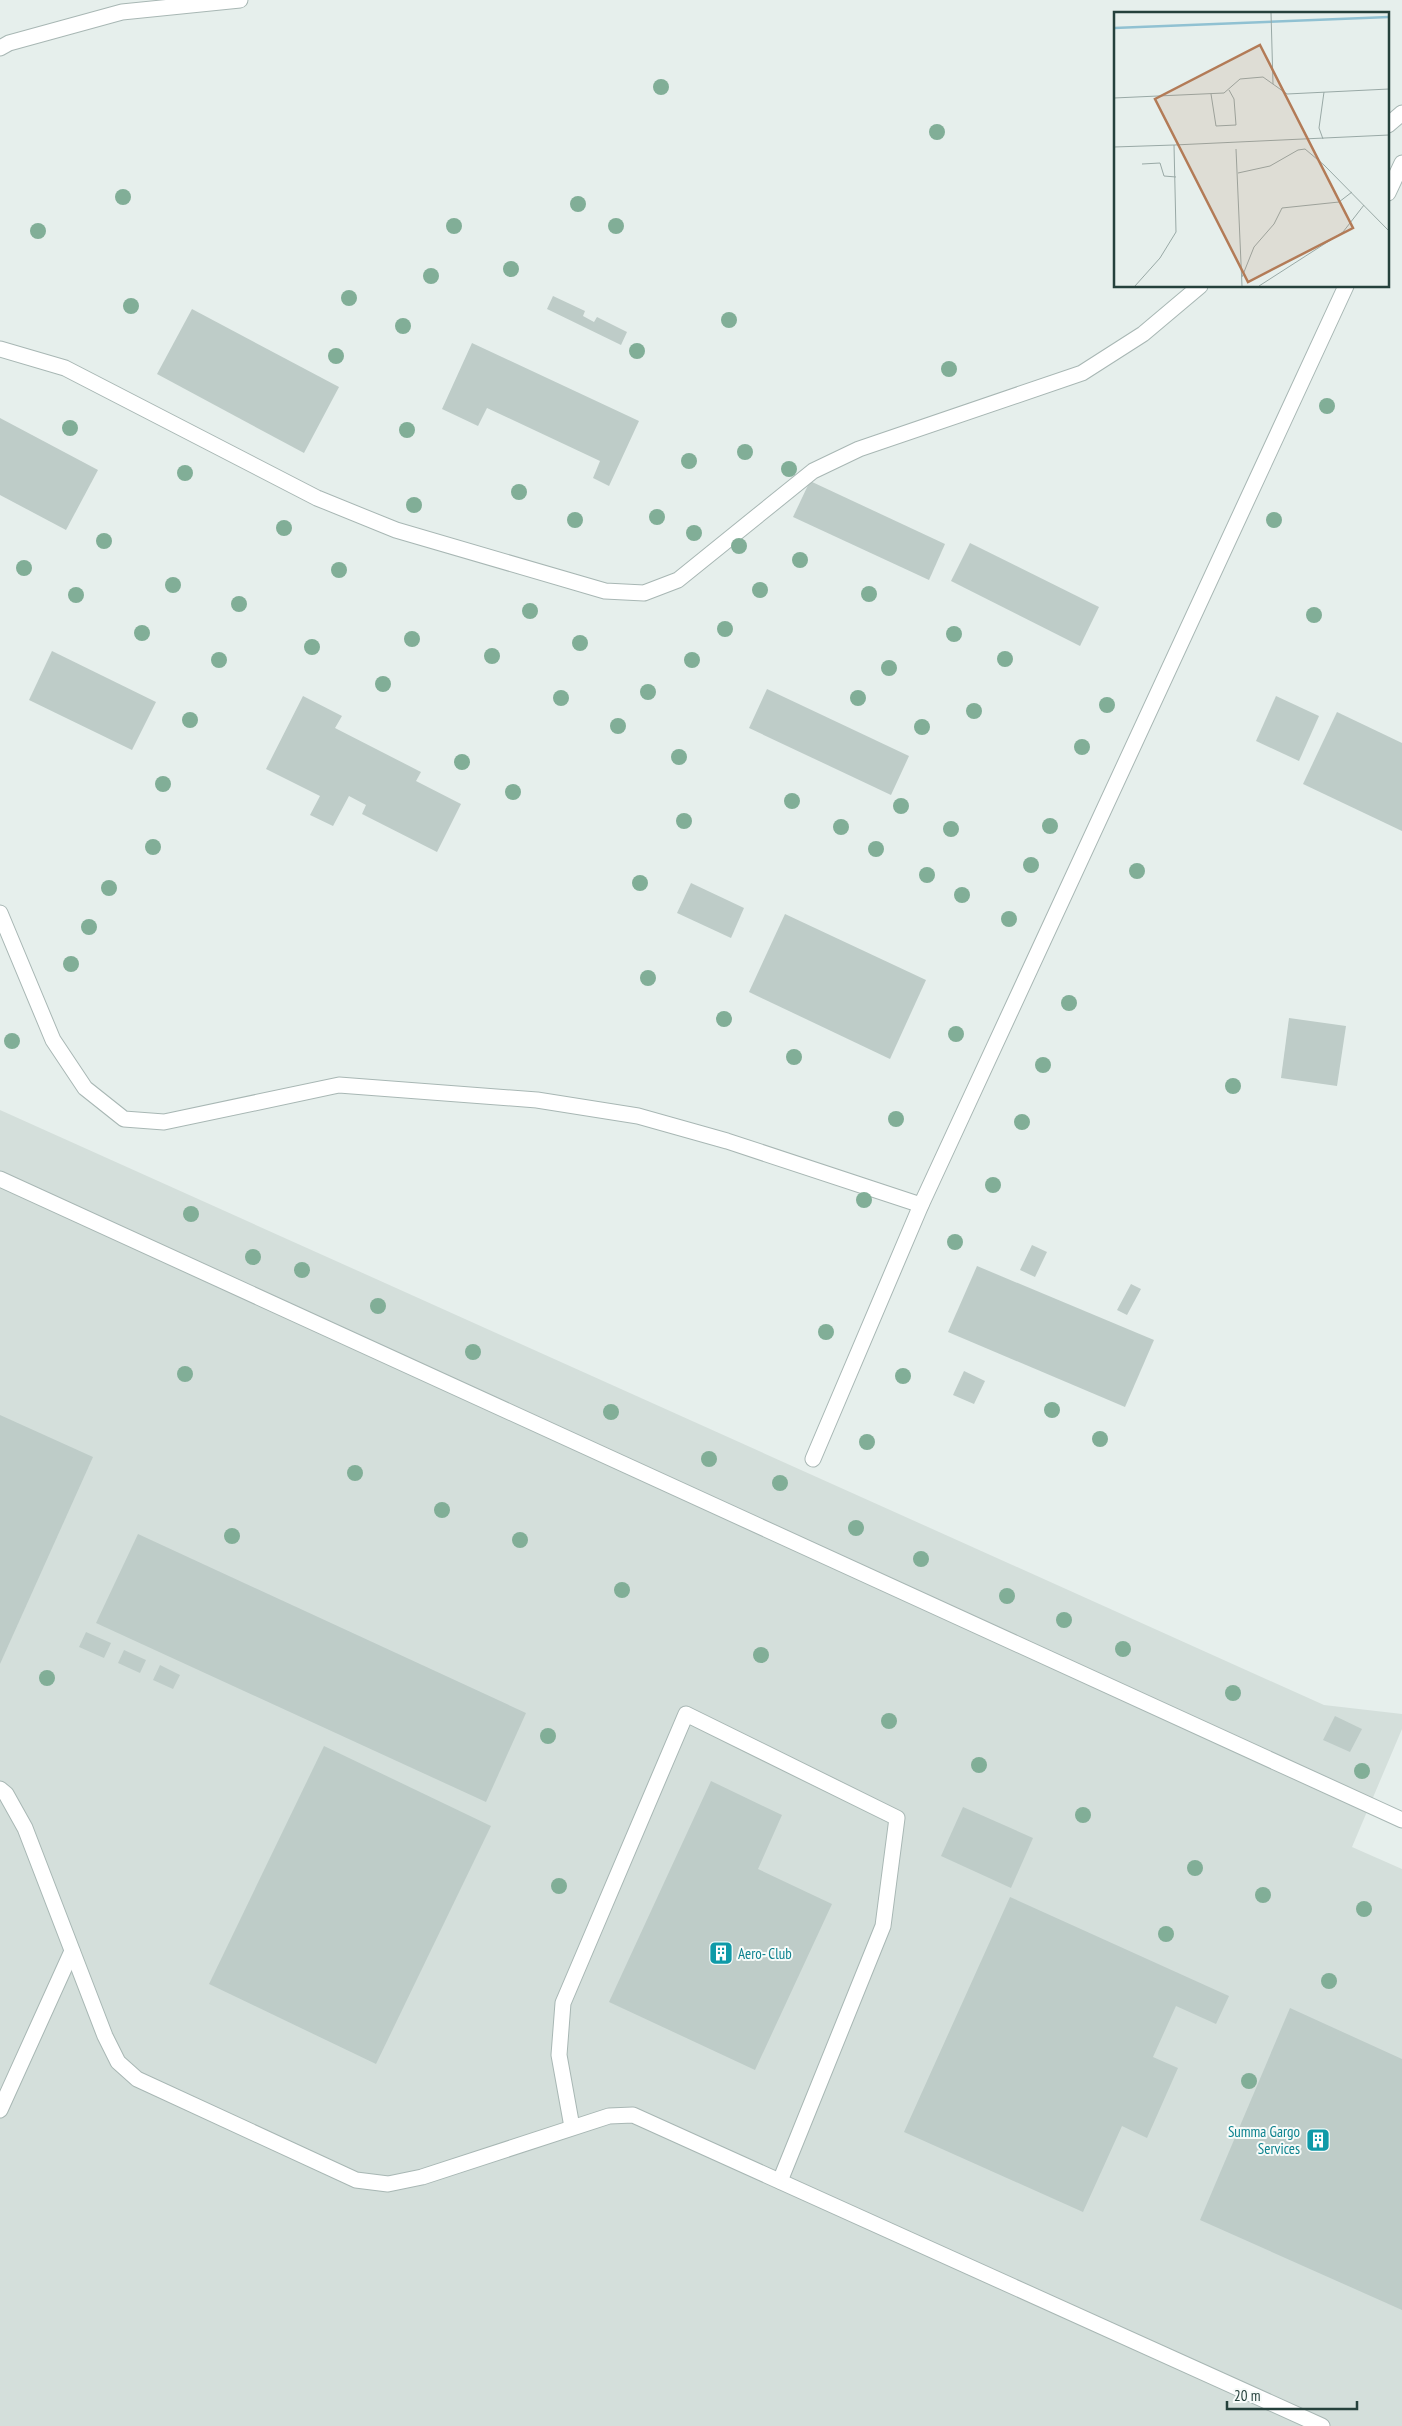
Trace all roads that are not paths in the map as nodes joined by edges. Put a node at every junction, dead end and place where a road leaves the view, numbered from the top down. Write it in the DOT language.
graph roads {
  1 [pos="240,0"];
  2 [pos="0,48"];
  3 [pos="1402,113"];
  4 [pos="1390,123"];
  5 [pos="1402,163"];
  6 [pos="1390,189"];
  7 [pos="1198,288"];
  8 [pos="1345,288"];
  9 [pos="0,348"];
  10 [pos="0,913"];
  11 [pos="0,1178"];
  12 [pos="921,1206"];
  13 [pos="813,1459"];
  14 [pos="0,1789"];
  15 [pos="1402,1820"];
  16 [pos="72,1951"];
  17 [pos="0,2110"];
  18 [pos="572,2128"];
  19 [pos="780,2181"];
  20 [pos="1322,2426"];
  1 -- 2 [label="street"];
  3 -- 4 [label="street"];
  5 -- 6 [label="street"];
  7 -- 9 [label="street"];
  8 -- 12 [label="street"];
  10 -- 12 [label="street"];
  11 -- 15 [label="street"];
  12 -- 13 [label="street"];
  14 -- 16 [label="street"];
  16 -- 17 [label="street"];
  16 -- 18 [label="street"];
  18 -- 19 [label="street"];
  18 -- 19 [label="street"];
  19 -- 20 [label="street"];
}
